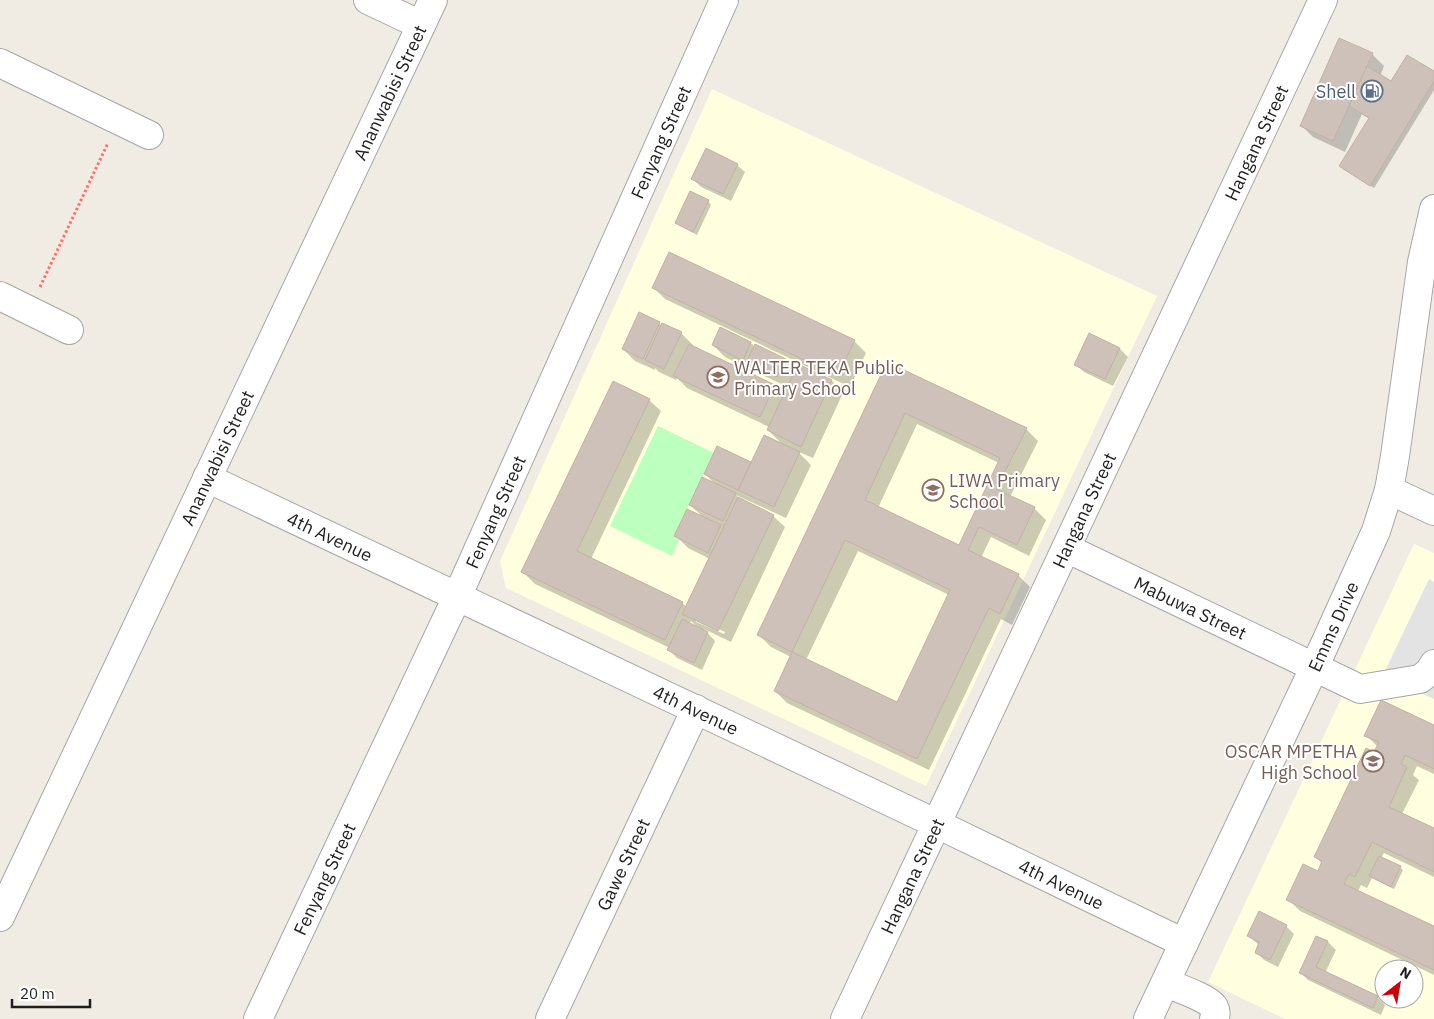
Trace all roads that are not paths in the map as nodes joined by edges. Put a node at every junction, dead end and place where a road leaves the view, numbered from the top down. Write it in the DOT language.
graph roads {
  1 [pos="368,0"];
  2 [pos="433,0"];
  3 [pos="724,0"];
  4 [pos="1323,0"];
  5 [pos="421,25"];
  6 [pos="0,63"];
  7 [pos="149,135"];
  8 [pos="1434,209"];
  9 [pos="0,296"];
  10 [pos="69,330"];
  11 [pos="208,478"];
  12 [pos="1389,490"];
  13 [pos="1434,512"];
  14 [pos="1066,548"];
  15 [pos="457,597"];
  16 [pos="1434,664"];
  17 [pos="1314,668"];
  18 [pos="696,710"];
  19 [pos="937,824"];
  20 [pos="3,901"];
  21 [pos="1184,943"];
  22 [pos="1166,983"];
  23 [pos="258,1019"];
  24 [pos="550,1019"];
  25 [pos="845,1019"];
  26 [pos="1148,1019"];
  27 [pos="1214,1019"];
  1 -- 5 [label="street"];
  2 -- 5 [label="street, Ananwabisi Street"];
  3 -- 15 [label="street, Fenyang Street"];
  4 -- 14 [label="street, Hangana Street"];
  5 -- 11 [label="street, Ananwabisi Street"];
  6 -- 7 [label="street"];
  8 -- 12 [label="street, Emms Drive"];
  9 -- 10 [label="street"];
  11 -- 15 [label="street, 4th Avenue"];
  11 -- 20 [label="street, Ananwabisi Street"];
  12 -- 13 [label="street"];
  12 -- 17 [label="street, Emms Drive"];
  14 -- 17 [label="street, Mabuwa Street"];
  14 -- 19 [label="street, Hangana Street"];
  15 -- 18 [label="street, 4th Avenue"];
  15 -- 23 [label="street, Fenyang Street"];
  16 -- 17 [label="street, Mabuwa Street"];
  17 -- 21 [label="street, Emms Drive"];
  18 -- 19 [label="street, 4th Avenue"];
  18 -- 24 [label="street, Gawe Street"];
  19 -- 21 [label="street, 4th Avenue"];
  19 -- 25 [label="street, Hangana Street"];
  21 -- 22 [label="street, Emms Drive"];
  22 -- 26 [label="street, Emms Drive"];
  22 -- 27 [label="street"];
}
